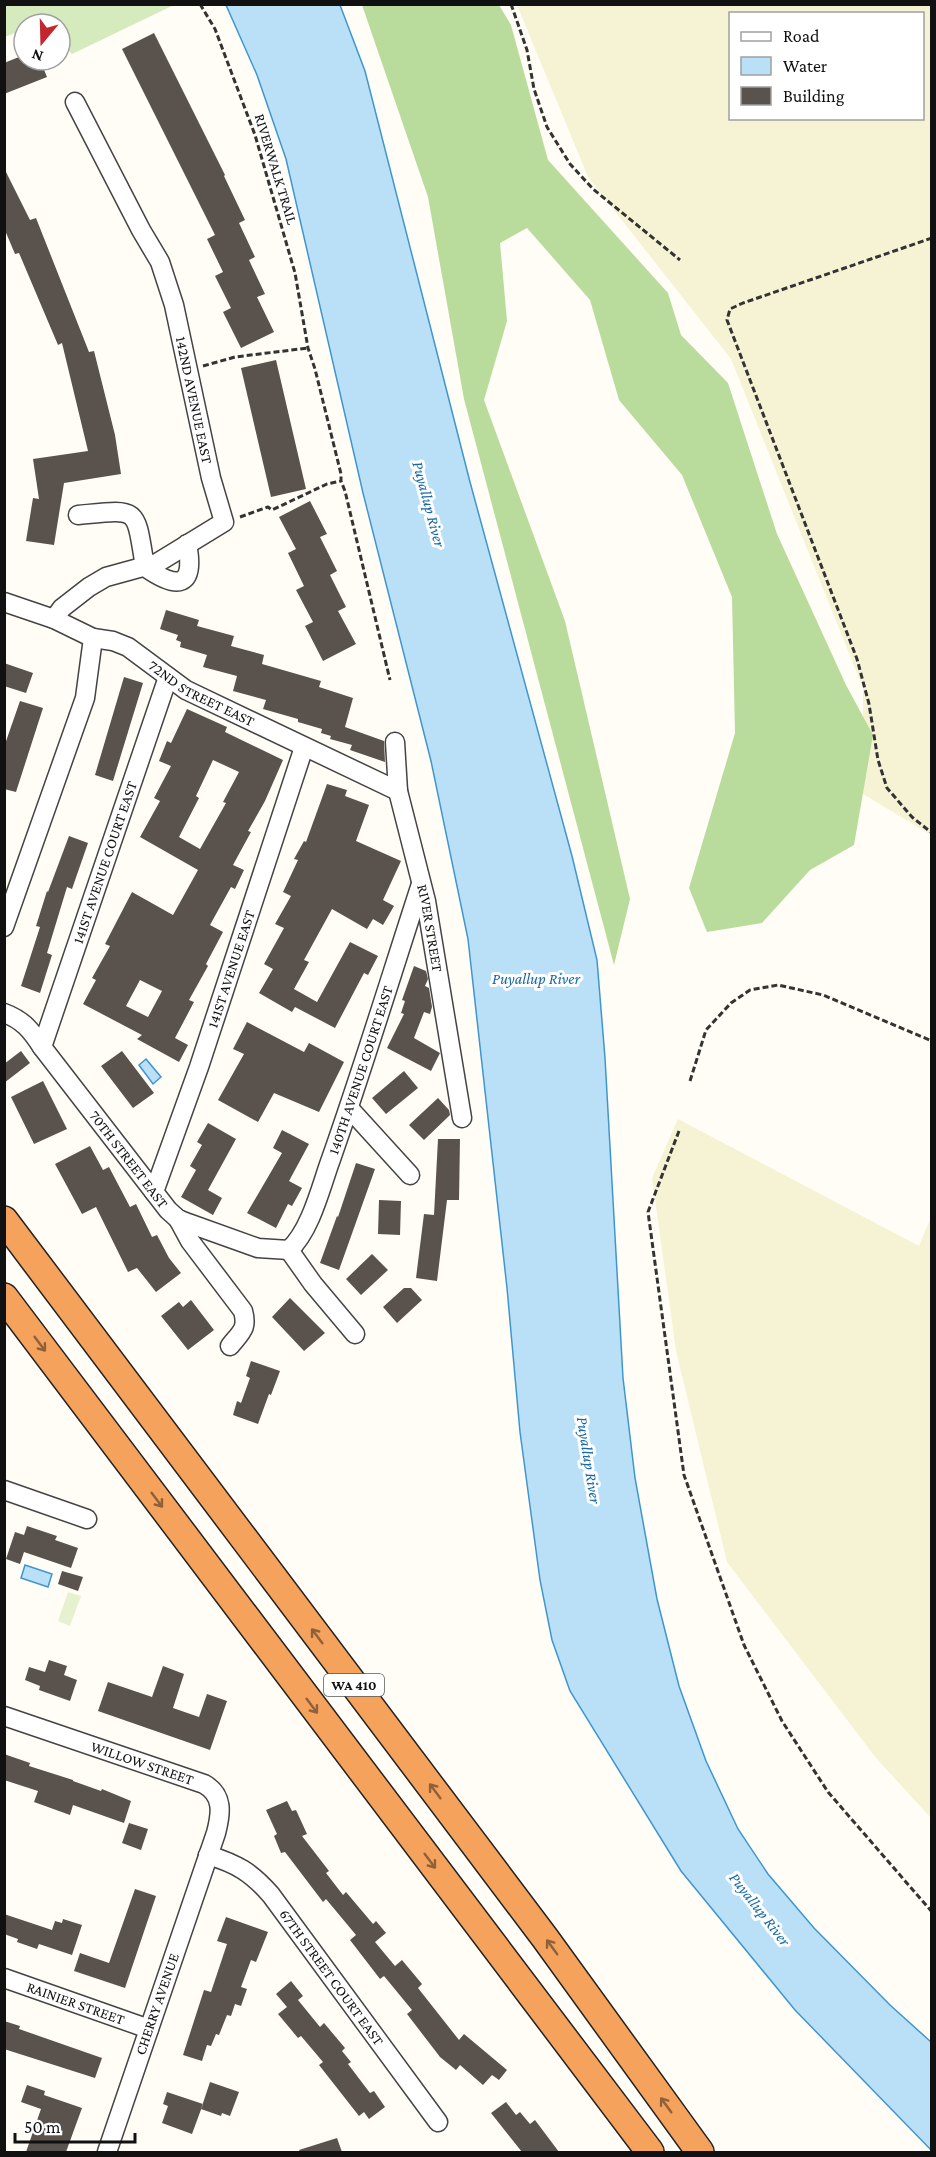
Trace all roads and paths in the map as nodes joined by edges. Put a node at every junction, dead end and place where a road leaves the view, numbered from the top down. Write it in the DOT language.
graph roads {
  1 [pos="200,4"];
  2 [pos="511,4"];
  3 [pos="75,102"];
  4 [pos="932,238"];
  5 [pos="680,260"];
  6 [pos="308,348"];
  7 [pos="188,370"];
  8 [pos="340,481"];
  9 [pos="78,515"];
  10 [pos="224,522"];
  11 [pos="187,544"];
  12 [pos="145,567"];
  13 [pos="4,602"];
  14 [pos="54,619"];
  15 [pos="93,638"];
  16 [pos="168,677"];
  17 [pos="390,680"];
  18 [pos="395,741"];
  19 [pos="304,747"];
  20 [pos="398,791"];
  21 [pos="932,833"];
  22 [pos="421,884"];
  23 [pos="4,927"];
  24 [pos="4,1013"];
  25 [pos="932,1041"];
  26 [pos="42,1047"];
  27 [pos="690,1081"];
  28 [pos="349,1108"];
  29 [pos="462,1118"];
  30 [pos="679,1131"];
  31 [pos="410,1175"];
  32 [pos="154,1192"];
  33 [pos="178,1219"];
  34 [pos="4,1220"];
  35 [pos="289,1250"];
  36 [pos="4,1297"];
  37 [pos="355,1334"];
  38 [pos="230,1346"];
  39 [pos="4,1490"];
  40 [pos="87,1519"];
  41 [pos="4,1716"];
  42 [pos="208,1855"];
  43 [pos="932,1912"];
  44 [pos="4,1978"];
  45 [pos="149,2029"];
  46 [pos="438,2122"];
  47 [pos="107,2152"];
  48 [pos="650,2152"];
  49 [pos="700,2152"];
  1 -- 6 [label="path, RIVERWALK TRAIL"];
  2 -- 5 [label="path"];
  3 -- 7 [label="street, 142ND AVENUE EAST"];
  4 -- 21 [label="path"];
  6 -- 7 [label="path"];
  6 -- 8 [label="path, RIVERWALK TRAIL"];
  7 -- 10 [label="street, 142ND AVENUE EAST"];
  8 -- 10 [label="path"];
  8 -- 17 [label="path, RIVERWALK TRAIL"];
  9 -- 12 [label="street"];
  10 -- 11 [label="street"];
  11 -- 12 [label="street"];
  11 -- 12 [label="street"];
  12 -- 14 [label="street"];
  13 -- 14 [label="street, 72ND STREET EAST"];
  14 -- 15 [label="street, 72ND STREET EAST"];
  15 -- 16 [label="street, 72ND STREET EAST"];
  15 -- 23 [label="street"];
  16 -- 19 [label="street, 72ND STREET EAST"];
  16 -- 26 [label="street, 141ST AVENUE COURT EAST"];
  18 -- 20 [label="street, RIVER STREET"];
  19 -- 20 [label="street, 72ND STREET EAST"];
  19 -- 32 [label="street, 141ST AVENUE EAST"];
  20 -- 22 [label="street, RIVER STREET"];
  22 -- 28 [label="street, 140TH AVENUE COURT EAST"];
  22 -- 29 [label="street, RIVER STREET"];
  24 -- 26 [label="street, 70TH STREET EAST"];
  25 -- 27 [label="path"];
  26 -- 32 [label="street, 70TH STREET EAST"];
  28 -- 31 [label="street"];
  28 -- 35 [label="street, 140TH AVENUE COURT EAST"];
  30 -- 43 [label="path"];
  32 -- 33 [label="street, 70TH STREET EAST"];
  33 -- 35 [label="street, 70TH STREET EAST"];
  33 -- 38 [label="street"];
  49 -- 34 [label="highway, WA 410, one-way"];
  35 -- 37 [label="street"];
  36 -- 48 [label="highway, WA 410, one-way"];
  39 -- 40 [label="street"];
  41 -- 42 [label="street, WILLOW STREET"];
  42 -- 45 [label="street, CHERRY AVENUE"];
  42 -- 46 [label="street, 67TH STREET COURT EAST"];
  44 -- 45 [label="street, RAINIER STREET"];
  45 -- 47 [label="street, CHERRY AVENUE"];
}
